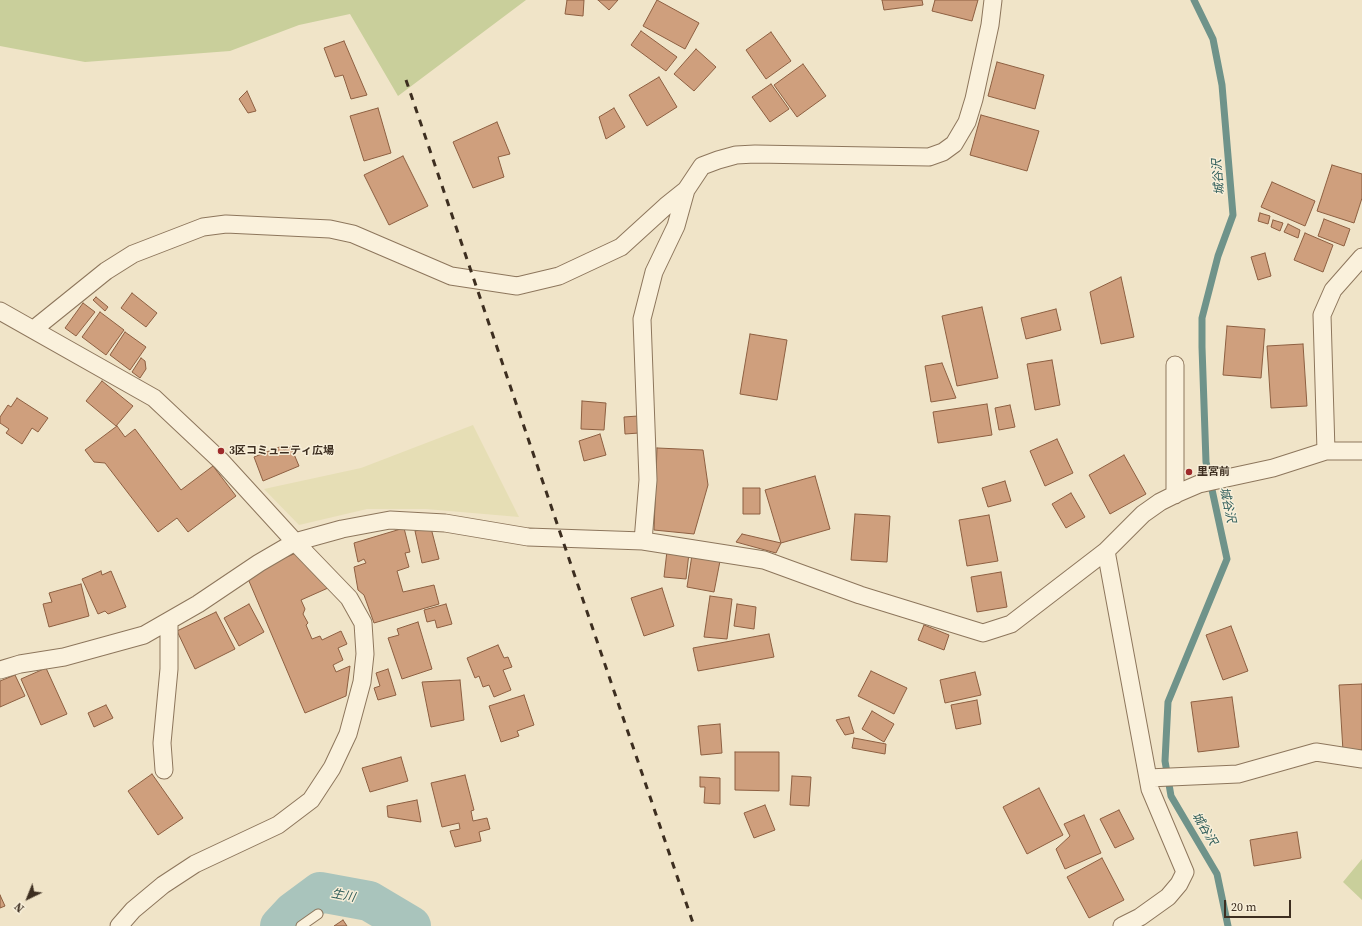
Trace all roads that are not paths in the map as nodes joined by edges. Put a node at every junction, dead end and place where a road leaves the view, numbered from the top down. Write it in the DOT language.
graph roads {
  1 [pos="993,0"];
  2 [pos="686,190"];
  3 [pos="1362,256"];
  4 [pos="0,311"];
  5 [pos="34,329"];
  6 [pos="1175,365"];
  7 [pos="1326,451"];
  8 [pos="1362,451"];
  9 [pos="1174,495"];
  10 [pos="643,541"];
  11 [pos="295,542"];
  12 [pos="1106,551"];
  13 [pos="169,622"];
  14 [pos="0,670"];
  15 [pos="1362,759"];
  16 [pos="164,770"];
  17 [pos="1150,778"];
  18 [pos="318,914"];
  19 [pos="119,926"];
  20 [pos="301,926"];
  21 [pos="1122,926"];
  1 -- 2 [label="street"];
  2 -- 5 [label="street"];
  2 -- 10 [label="street"];
  3 -- 7 [label="street"];
  4 -- 5 [label="street"];
  5 -- 11 [label="street"];
  6 -- 9 [label="street"];
  7 -- 8 [label="street"];
  7 -- 9 [label="street"];
  9 -- 12 [label="street"];
  10 -- 11 [label="street"];
  10 -- 12 [label="street"];
  11 -- 13 [label="street"];
  11 -- 19 [label="street"];
  12 -- 17 [label="street"];
  13 -- 14 [label="street"];
  13 -- 16 [label="street"];
  15 -- 17 [label="street"];
  17 -- 21 [label="street"];
  18 -- 20 [label="lane"];
}
